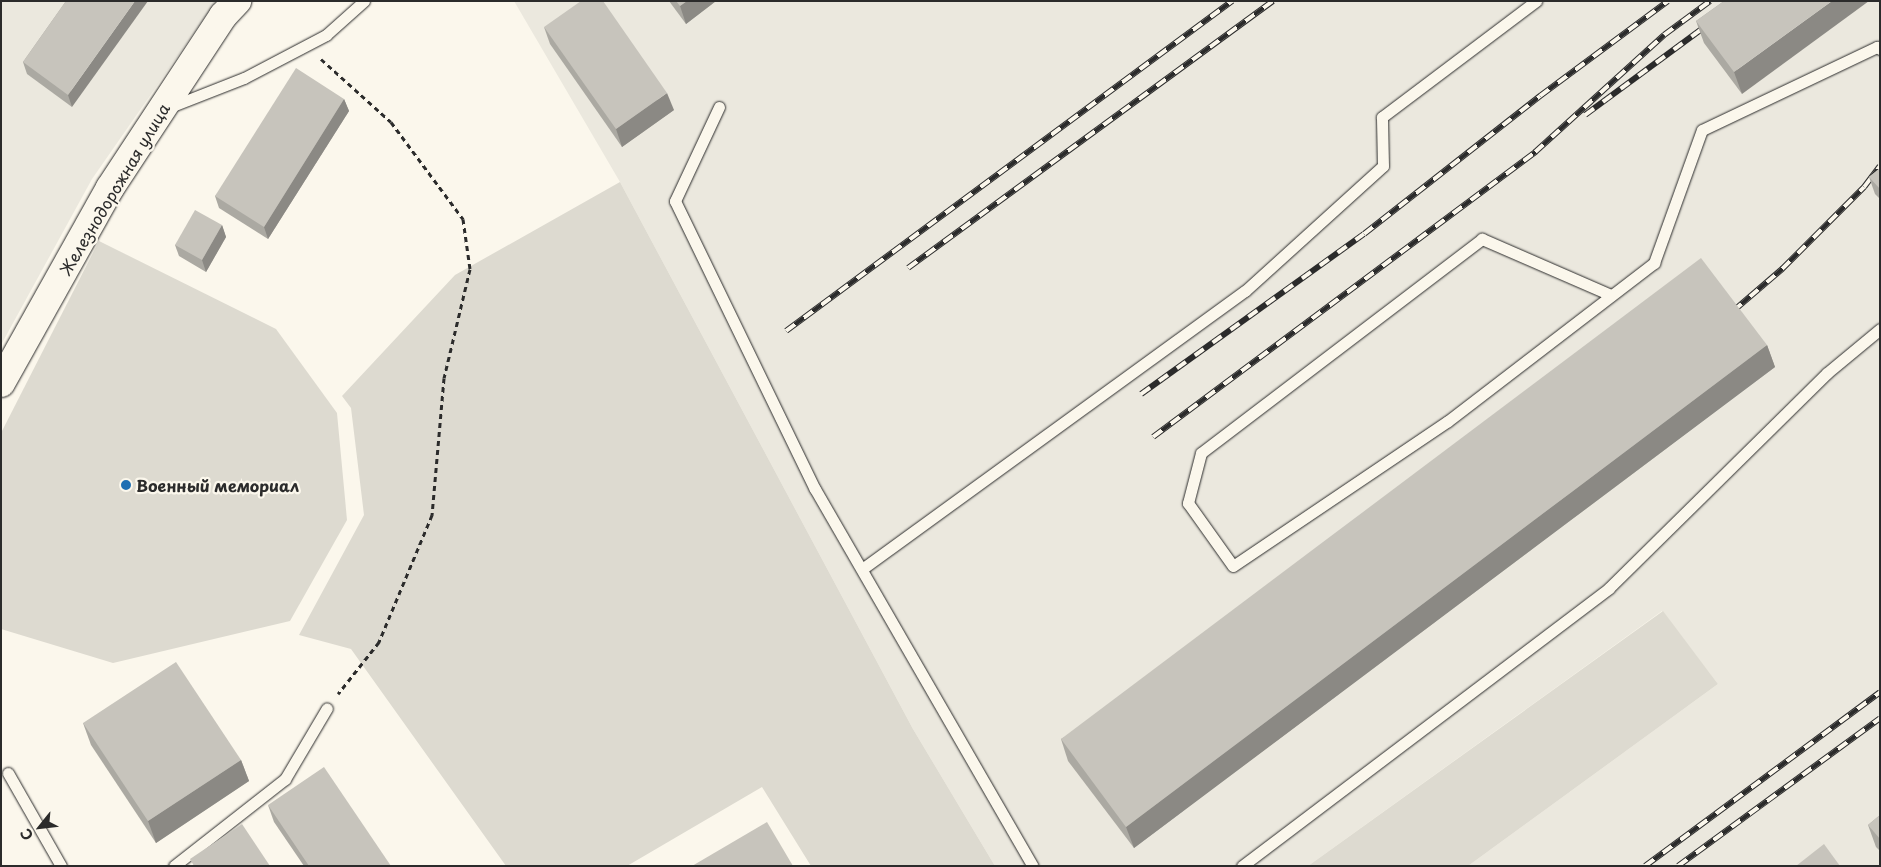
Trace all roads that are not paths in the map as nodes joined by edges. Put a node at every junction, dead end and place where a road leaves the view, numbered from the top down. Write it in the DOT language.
graph roads {
  1 [pos="237,1"];
  2 [pos="364,1"];
  3 [pos="1536,1"];
  4 [pos="1880,49"];
  5 [pos="719,107"];
  6 [pos="159,112"];
  7 [pos="1611,295"];
  8 [pos="1880,329"];
  9 [pos="5,370"];
  10 [pos="862,569"];
  11 [pos="327,708"];
  12 [pos="8,773"];
  13 [pos="61,866"];
  14 [pos="174,866"];
  15 [pos="1033,866"];
  16 [pos="1242,866"];
  1 -- 6 [label="street, Железнодорожная улица"];
  2 -- 6 [label="lane"];
  3 -- 10 [label="lane"];
  4 -- 7 [label="lane"];
  5 -- 10 [label="lane"];
  6 -- 9 [label="street, Железнодорожная улица"];
  7 -- 7 [label="lane"];
  8 -- 16 [label="lane"];
  10 -- 15 [label="lane"];
  11 -- 14 [label="lane"];
  12 -- 13 [label="lane"];
}
